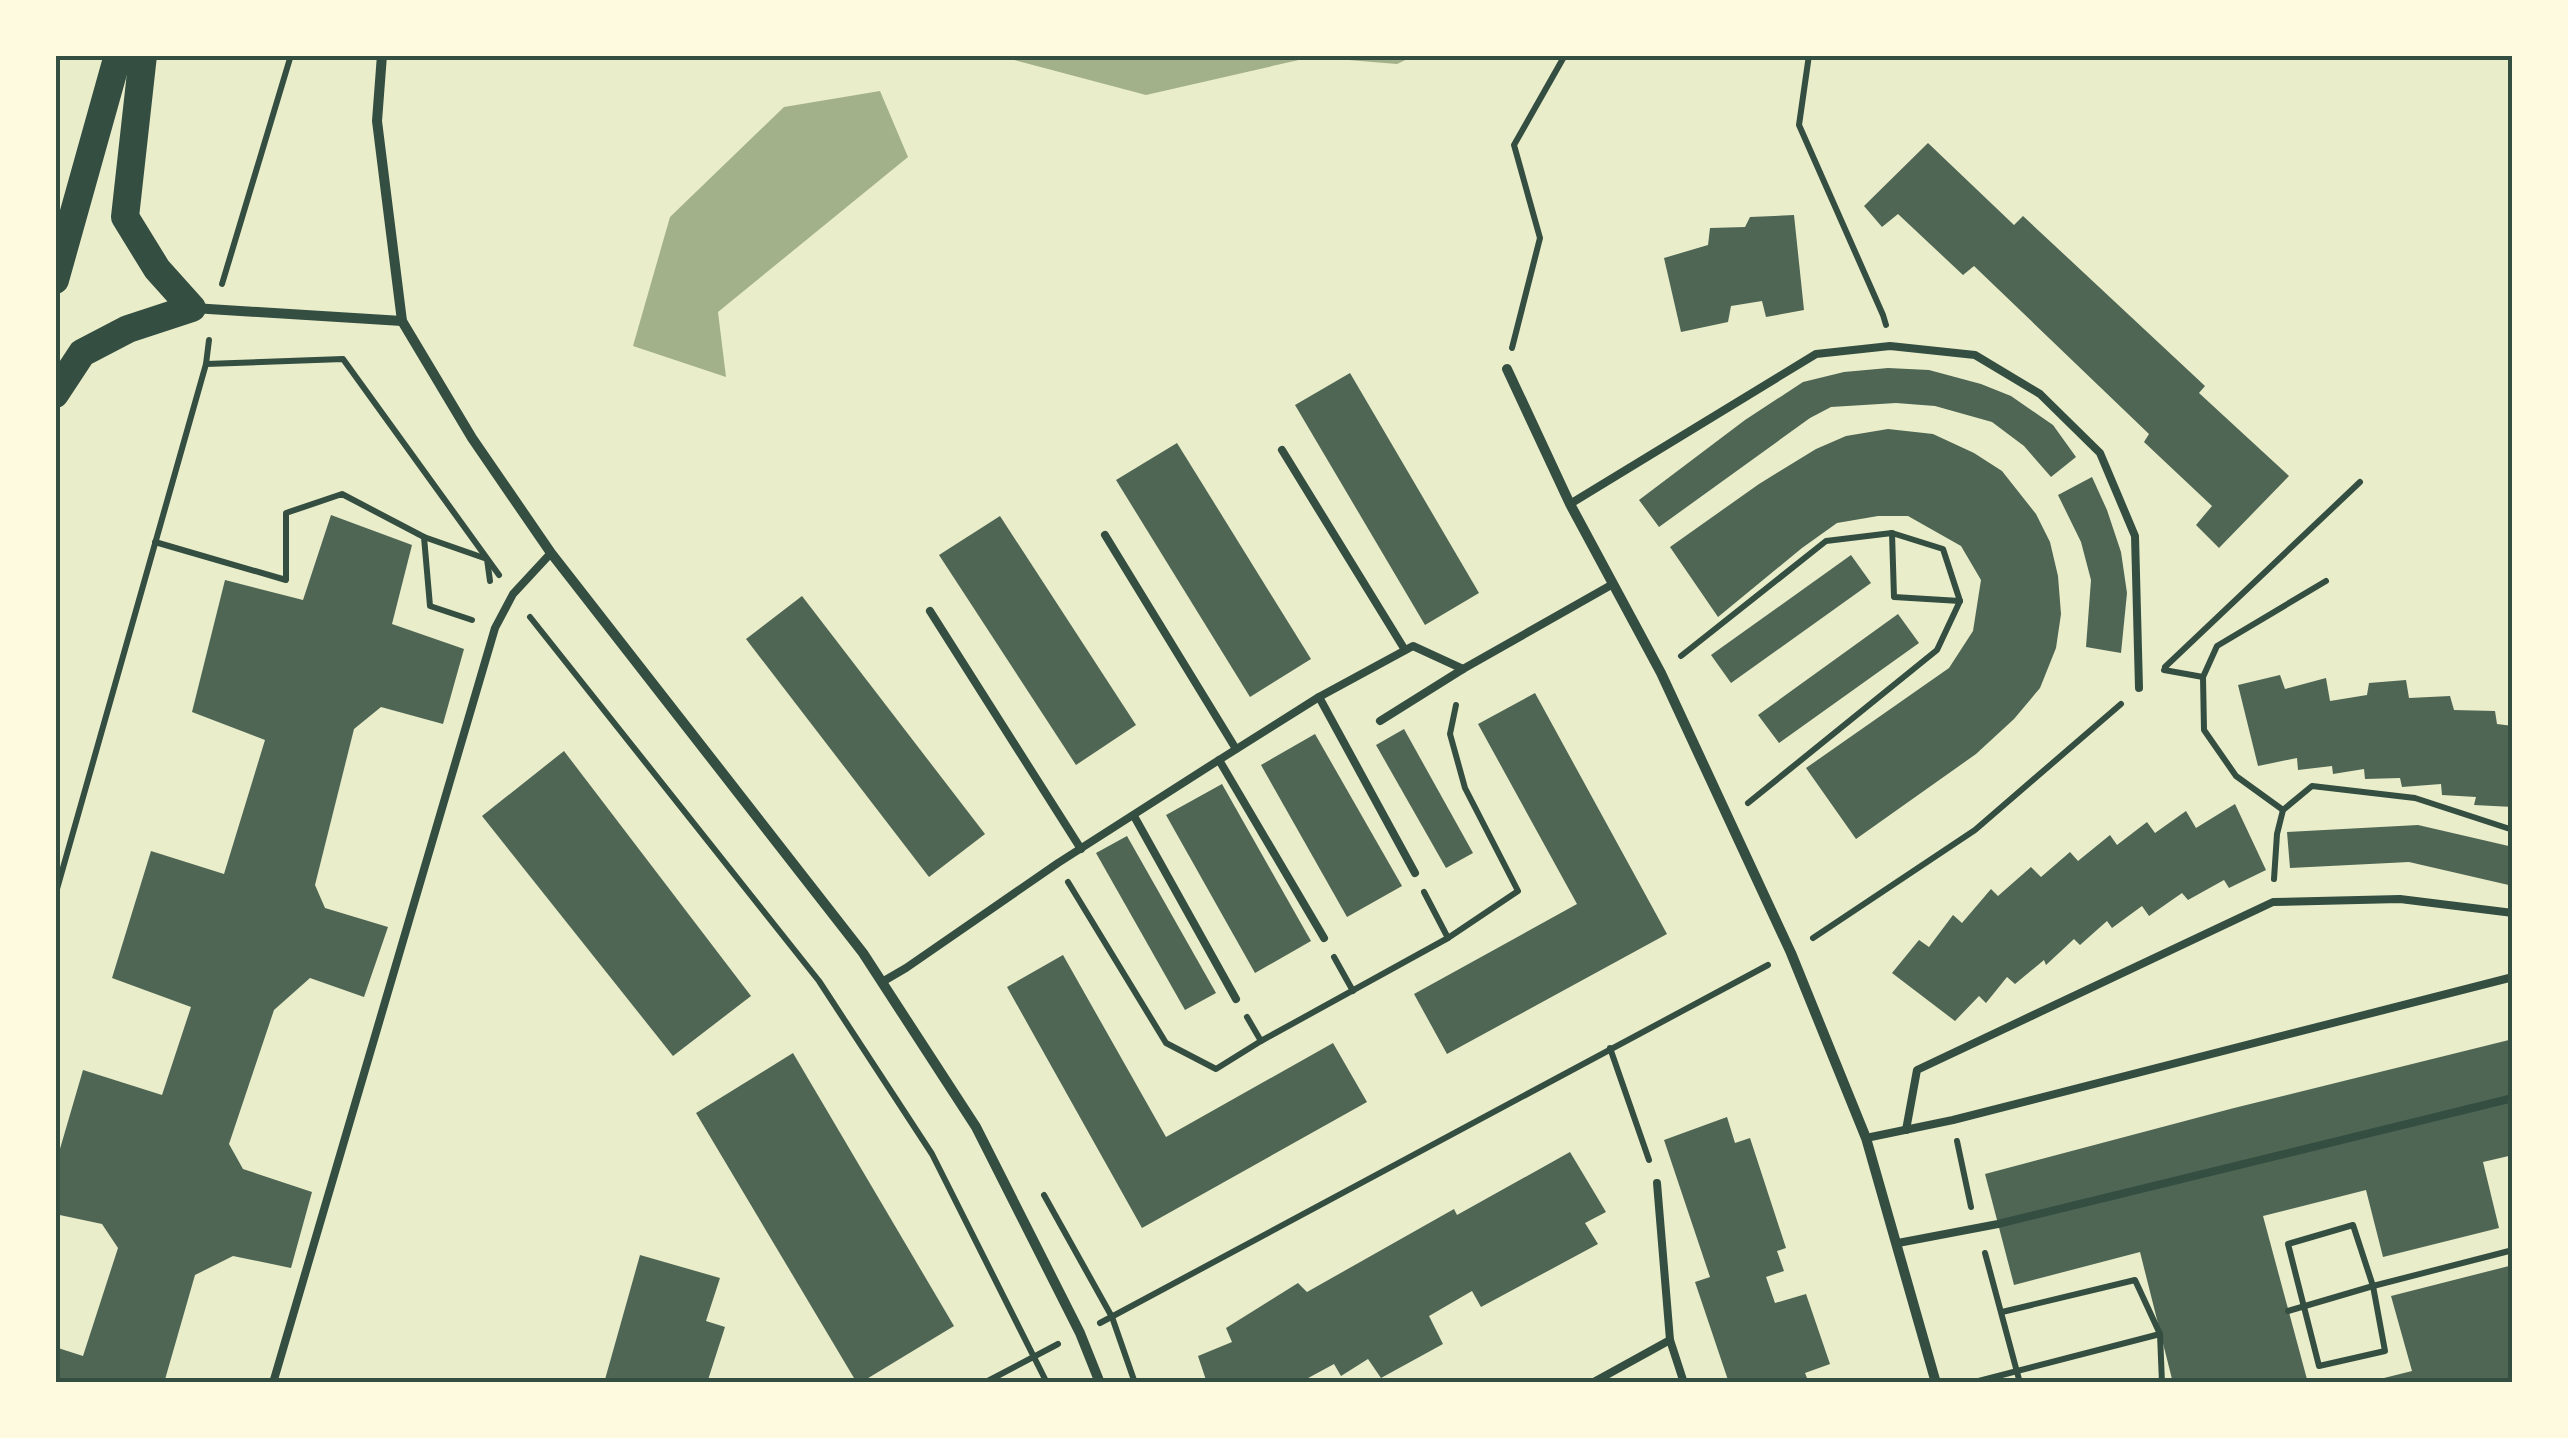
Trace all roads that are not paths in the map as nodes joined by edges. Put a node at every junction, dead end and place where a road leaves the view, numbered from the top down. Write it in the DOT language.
graph roads {
  1 [pos="118,55"];
  2 [pos="143,55"];
  3 [pos="382,55"];
  4 [pos="55,280"];
  5 [pos="203,309"];
  6 [pos="402,321"];
  7 [pos="1507,369"];
  8 [pos="55,394"];
  9 [pos="1282,450"];
  10 [pos="1570,504"];
  11 [pos="1105,535"];
  12 [pos="551,553"];
  13 [pos="1613,584"];
  14 [pos="930,611"];
  15 [pos="1404,650"];
  16 [pos="1463,669"];
  17 [pos="2139,688"];
  18 [pos="1318,696"];
  19 [pos="1380,721"];
  20 [pos="1236,748"];
  21 [pos="1219,760"];
  22 [pos="1134,816"];
  23 [pos="1081,849"];
  24 [pos="1415,873"];
  25 [pos="2513,913"];
  26 [pos="1324,938"];
  27 [pos="2513,977"];
  28 [pos="882,982"];
  29 [pos="1236,998"];
  30 [pos="2513,1098"];
  31 [pos="1906,1130"];
  32 [pos="1866,1138"];
  33 [pos="1656,1183"];
  34 [pos="1898,1243"];
  35 [pos="1670,1340"];
  36 [pos="273,1383"];
  37 [pos="1100,1383"];
  38 [pos="1592,1383"];
  39 [pos="1684,1383"];
  40 [pos="1936,1383"];
  1 -- 4 [label="highway"];
  2 -- 5 [label="highway"];
  3 -- 6 [label="street"];
  5 -- 6 [label="street"];
  5 -- 8 [label="highway"];
  6 -- 12 [label="street"];
  7 -- 10 [label="street"];
  9 -- 15 [label="lane"];
  10 -- 13 [label="street"];
  10 -- 17 [label="lane"];
  11 -- 20 [label="lane"];
  12 -- 28 [label="street"];
  12 -- 36 [label="lane"];
  13 -- 16 [label="lane"];
  13 -- 32 [label="street"];
  14 -- 23 [label="lane"];
  15 -- 16 [label="lane"];
  15 -- 18 [label="lane"];
  16 -- 19 [label="lane"];
  18 -- 20 [label="lane"];
  18 -- 24 [label="lane"];
  20 -- 21 [label="lane"];
  21 -- 22 [label="lane"];
  21 -- 26 [label="lane"];
  22 -- 23 [label="lane"];
  22 -- 29 [label="lane"];
  23 -- 28 [label="lane"];
  25 -- 31 [label="lane"];
  27 -- 31 [label="lane"];
  28 -- 37 [label="street"];
  30 -- 34 [label="lane"];
  31 -- 32 [label="lane"];
  32 -- 34 [label="street"];
  33 -- 35 [label="lane"];
  34 -- 40 [label="street"];
  35 -- 38 [label="lane"];
  35 -- 39 [label="lane"];
}
